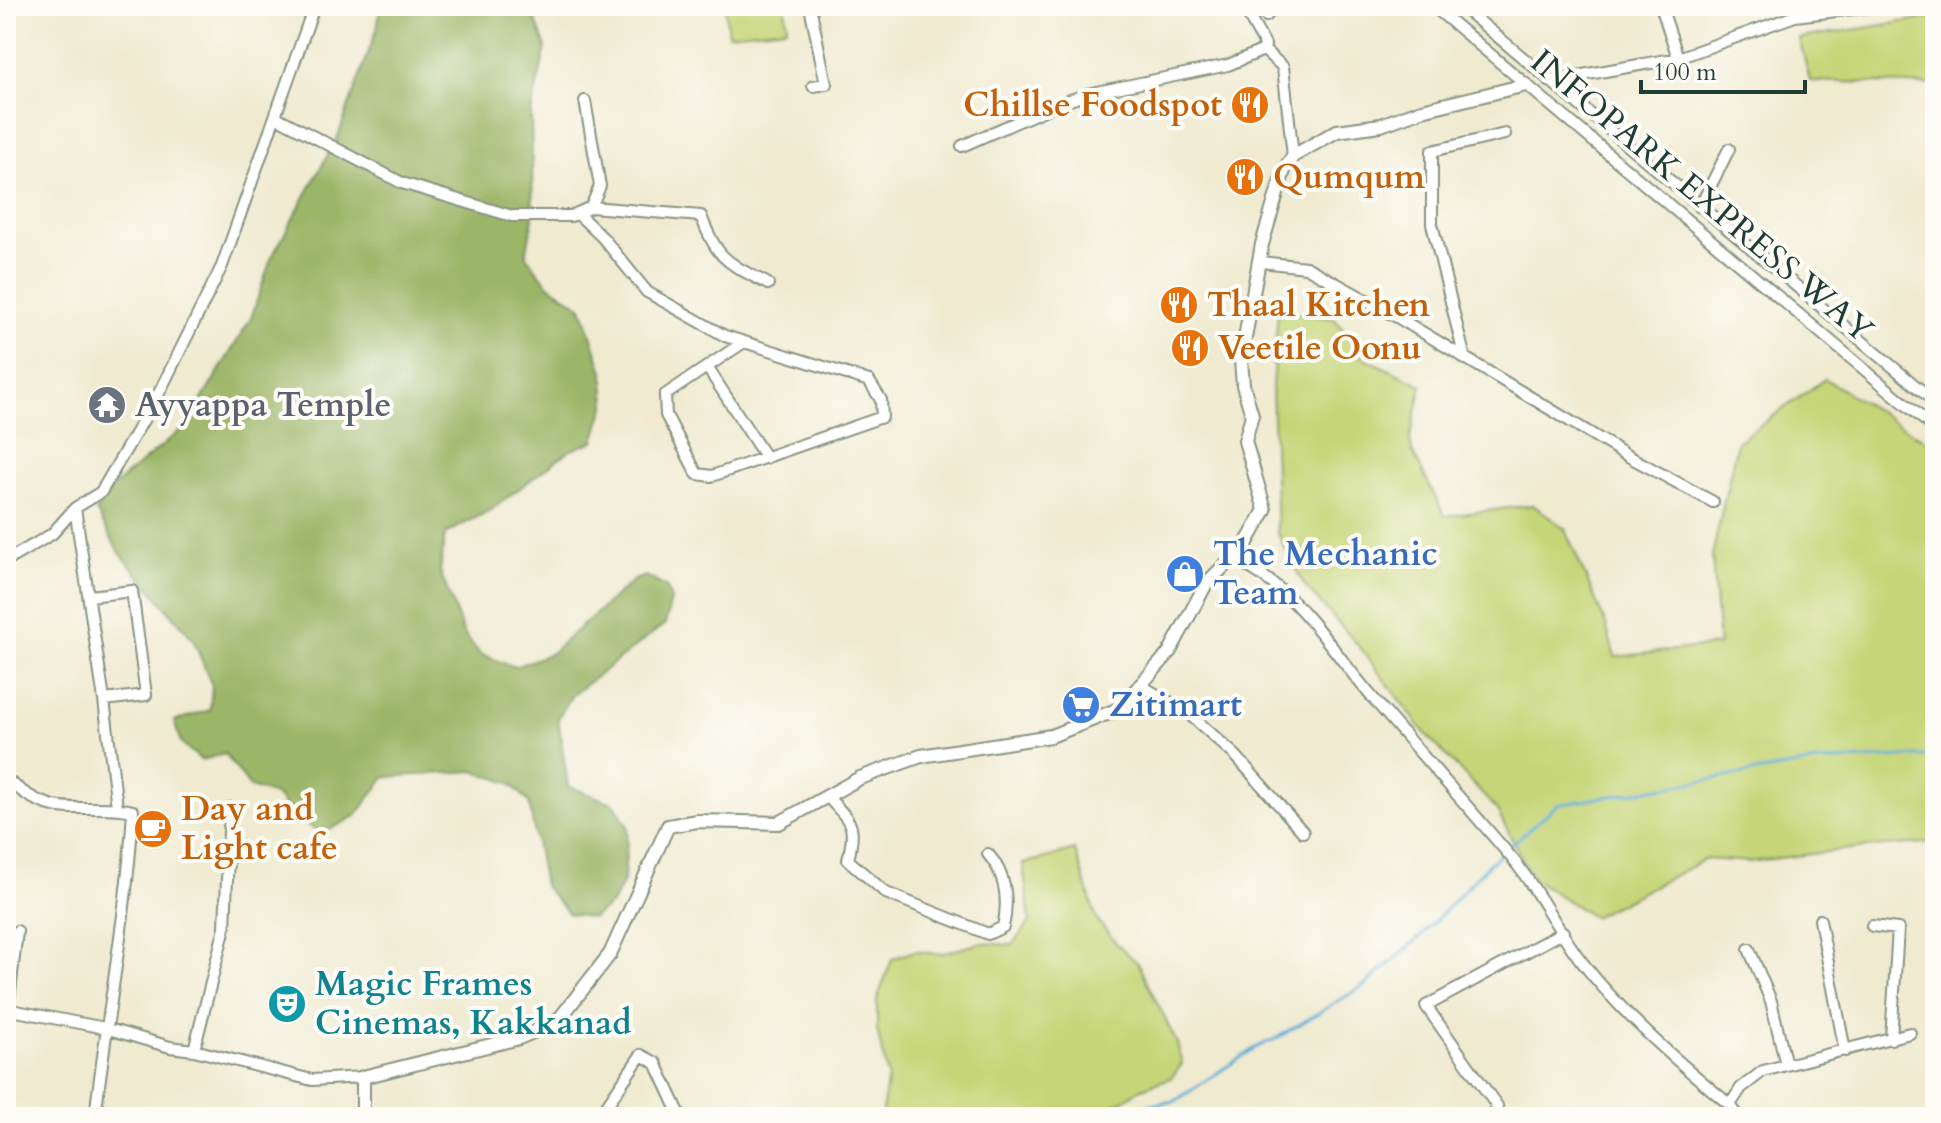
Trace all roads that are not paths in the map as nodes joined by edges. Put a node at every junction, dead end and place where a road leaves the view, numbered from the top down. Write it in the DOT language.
graph roads {
  1 [pos="299,6"];
  2 [pos="810,6"];
  3 [pos="1243,6"];
  4 [pos="1257,6"];
  5 [pos="1271,6"];
  6 [pos="1433,6"];
  7 [pos="1461,6"];
  8 [pos="1661,6"];
  9 [pos="1878,6"];
  10 [pos="314,11"];
  11 [pos="1796,11"];
  12 [pos="1264,50"];
  13 [pos="1678,58"];
  14 [pos="1549,81"];
  15 [pos="1526,85"];
  16 [pos="813,86"];
  17 [pos="585,101"];
  18 [pos="276,117"];
  19 [pos="1505,134"];
  20 [pos="962,146"];
  21 [pos="1729,149"];
  22 [pos="1293,156"];
  23 [pos="591,207"];
  24 [pos="1700,207"];
  25 [pos="577,213"];
  26 [pos="1261,262"];
  27 [pos="768,284"];
  28 [pos="744,342"];
  29 [pos="1465,359"];
  30 [pos="707,367"];
  31 [pos="1935,402"];
  32 [pos="1935,429"];
  33 [pos="766,458"];
  34 [pos="1713,502"];
  35 [pos="75,508"];
  36 [pos="1232,558"];
  37 [pos="6,561"];
  38 [pos="90,596"];
  39 [pos="1140,685"];
  40 [pos="104,700"];
  41 [pos="6,779"];
  42 [pos="827,796"];
  43 [pos="117,807"];
  44 [pos="230,808"];
  45 [pos="1303,832"];
  46 [pos="988,854"];
  47 [pos="1820,920"];
  48 [pos="1872,926"];
  49 [pos="17,931"];
  50 [pos="1563,932"];
  51 [pos="1749,949"];
  52 [pos="7,1009"];
  53 [pos="105,1028"];
  54 [pos="1910,1033"];
  55 [pos="1891,1039"];
  56 [pos="194,1050"];
  57 [pos="1845,1051"];
  58 [pos="1786,1065"];
  59 [pos="363,1077"];
  60 [pos="1730,1105"];
  61 [pos="95,1117"];
  62 [pos="363,1117"];
  63 [pos="599,1117"];
  64 [pos="681,1117"];
  65 [pos="1494,1117"];
  66 [pos="1739,1117"];
  1 -- 10 [label="street"];
  2 -- 16 [label="street"];
  3 -- 12 [label="street"];
  4 -- 5 [label="street"];
  6 -- 15 [label="street, INFOPARK EXPRESS WAY"];
  7 -- 14 [label="street, INFOPARK EXPRESS WAY"];
  8 -- 13 [label="street"];
  9 -- 11 [label="street"];
  10 -- 18 [label="street"];
  11 -- 13 [label="street"];
  12 -- 20 [label="street"];
  12 -- 22 [label="street"];
  13 -- 14 [label="street"];
  14 -- 24 [label="street, INFOPARK EXPRESS WAY"];
  15 -- 22 [label="street"];
  15 -- 32 [label="street, INFOPARK EXPRESS WAY"];
  17 -- 23 [label="street"];
  18 -- 25 [label="street"];
  18 -- 35 [label="street"];
  19 -- 29 [label="street"];
  21 -- 24 [label="street"];
  22 -- 26 [label="street"];
  23 -- 25 [label="street"];
  23 -- 27 [label="street"];
  24 -- 31 [label="street, INFOPARK EXPRESS WAY"];
  25 -- 28 [label="street"];
  26 -- 29 [label="street"];
  26 -- 36 [label="street"];
  28 -- 30 [label="street"];
  28 -- 33 [label="street"];
  29 -- 34 [label="street"];
  30 -- 33 [label="street"];
  30 -- 33 [label="street"];
  35 -- 37 [label="street"];
  35 -- 38 [label="street"];
  36 -- 39 [label="street"];
  36 -- 50 [label="street"];
  38 -- 40 [label="street"];
  38 -- 40 [label="street"];
  39 -- 42 [label="street"];
  39 -- 45 [label="street"];
  40 -- 43 [label="street"];
  41 -- 43 [label="street"];
  42 -- 46 [label="street"];
  42 -- 59 [label="street"];
  43 -- 53 [label="street"];
  44 -- 56 [label="street"];
  47 -- 57 [label="street"];
  48 -- 55 [label="street"];
  49 -- 52 [label="street"];
  50 -- 60 [label="street"];
  50 -- 65 [label="street"];
  51 -- 58 [label="street"];
  52 -- 53 [label="street"];
  53 -- 56 [label="street"];
  53 -- 61 [label="street"];
  54 -- 55 [label="street"];
  55 -- 57 [label="street"];
  56 -- 59 [label="street"];
  57 -- 58 [label="street"];
  58 -- 60 [label="street"];
  59 -- 62 [label="street"];
  60 -- 66 [label="street"];
  63 -- 64 [label="street"];
}
